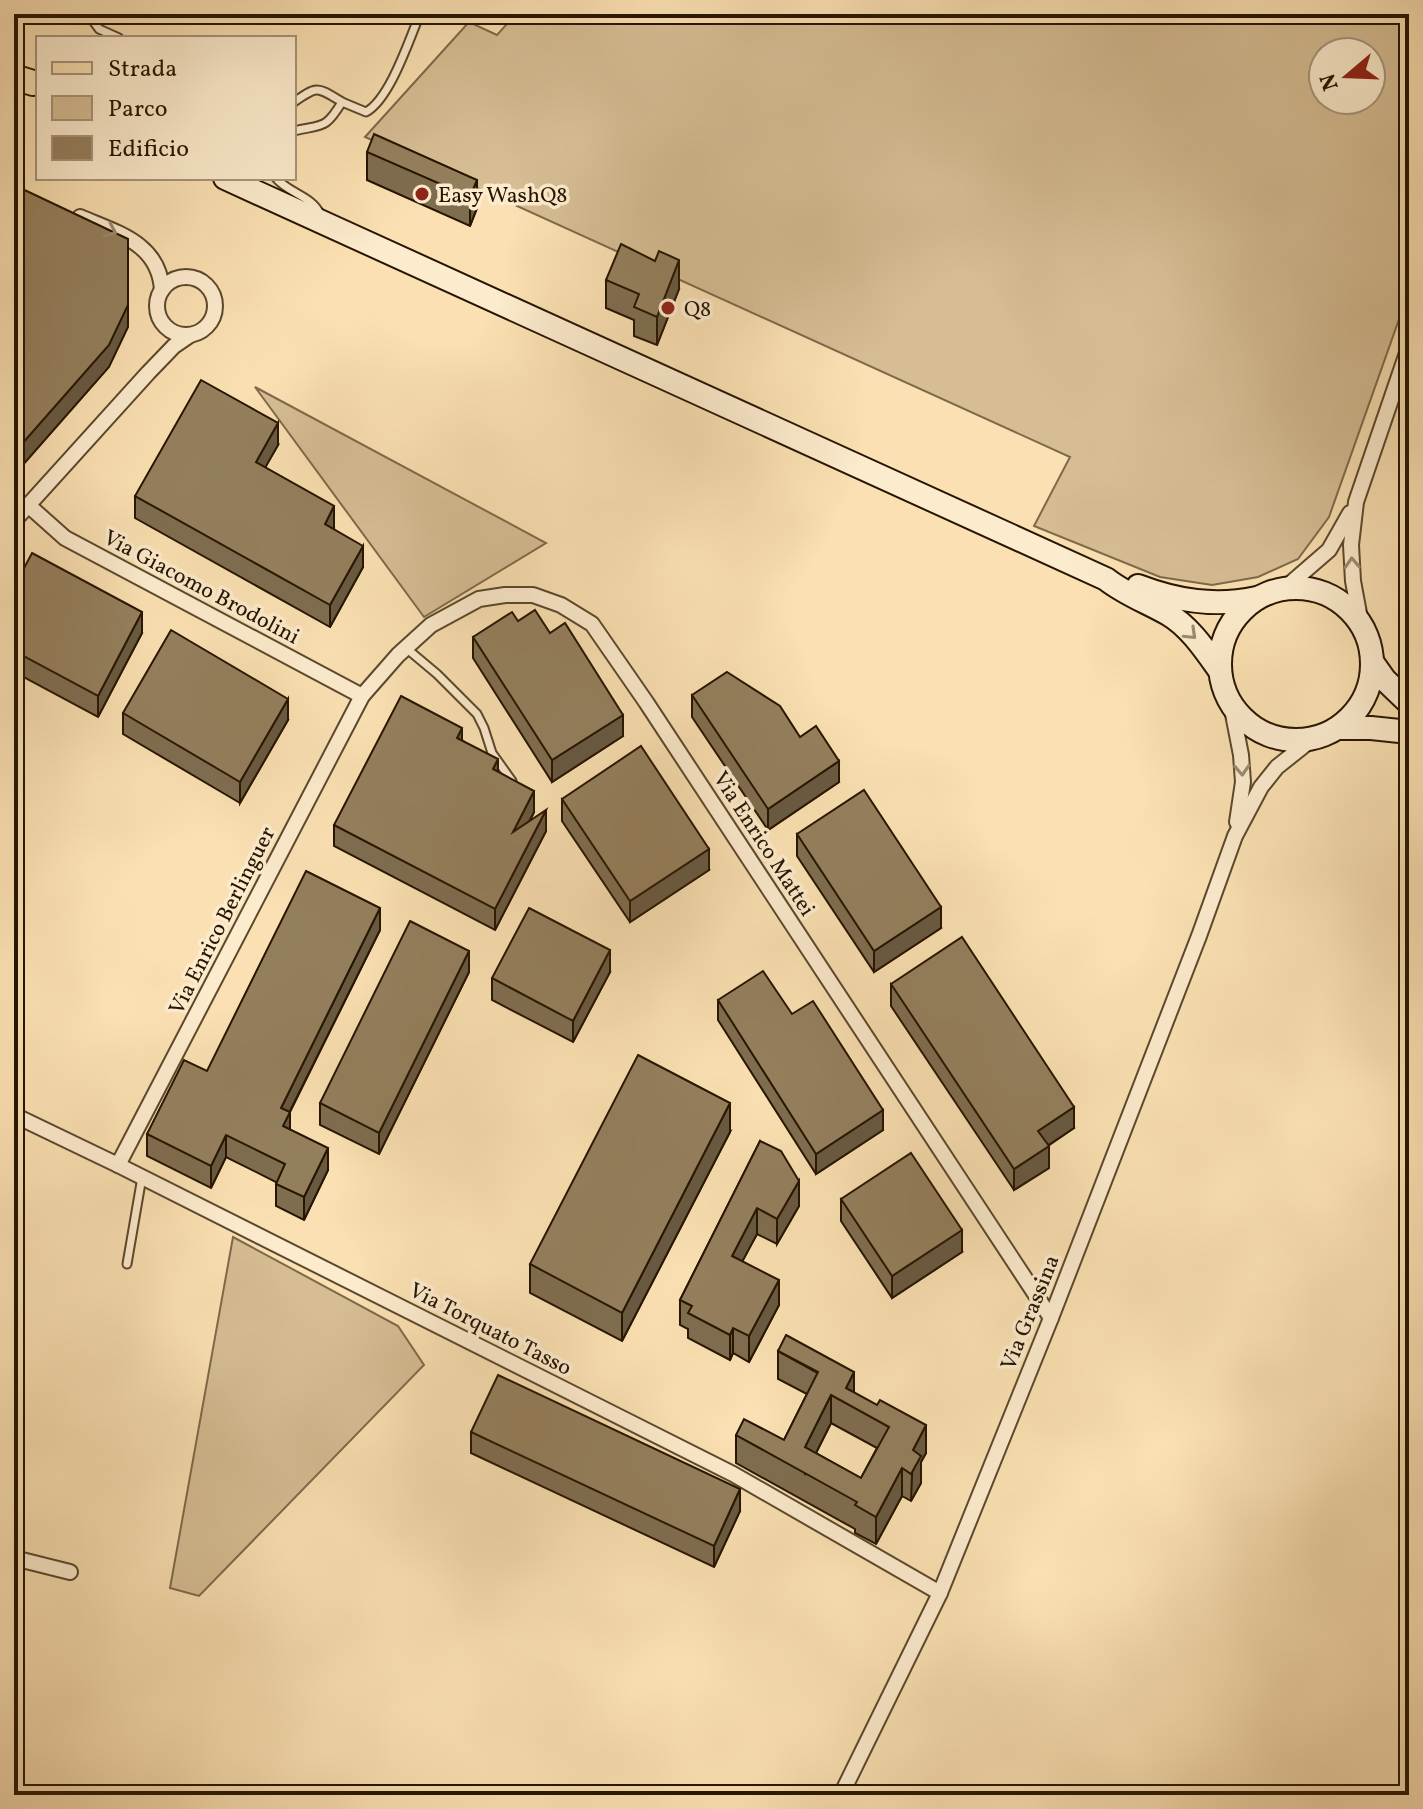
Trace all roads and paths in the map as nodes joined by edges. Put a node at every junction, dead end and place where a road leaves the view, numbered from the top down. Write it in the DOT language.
graph roads {
  1 [pos="88,14"];
  2 [pos="420,14"];
  3 [pos="115,36"];
  4 [pos="14,67"];
  5 [pos="28,82"];
  6 [pos="296,101"];
  7 [pos="342,102"];
  8 [pos="296,131"];
  9 [pos="236,180"];
  10 [pos="277,180"];
  11 [pos="68,212"];
  12 [pos="324,224"];
  13 [pos="162,290"];
  14 [pos="160,317"];
  15 [pos="190,335"];
  16 [pos="1409,347"];
  17 [pos="148,373"];
  18 [pos="1356,502"];
  19 [pos="28,505"];
  20 [pos="14,521"];
  21 [pos="1106,579"];
  22 [pos="1284,589"];
  23 [pos="1260,597"];
  24 [pos="1361,624"];
  25 [pos="406,648"];
  26 [pos="1373,663"];
  27 [pos="1220,671"];
  28 [pos="362,696"];
  29 [pos="1409,703"];
  30 [pos="1231,704"];
  31 [pos="1340,728"];
  32 [pos="1409,732"];
  33 [pos="1311,740"];
  34 [pos="519,788"];
  35 [pos="1235,836"];
  36 [pos="14,1115"];
  37 [pos="118,1165"];
  38 [pos="142,1177"];
  39 [pos="127,1264"];
  40 [pos="1051,1318"];
  41 [pos="14,1558"];
  42 [pos="70,1572"];
  43 [pos="940,1593"];
  44 [pos="841,1795"];
  1 -- 3 [label="lane"];
  2 -- 7 [label="lane"];
  4 -- 5 [label="main road"];
  6 -- 7 [label="lane"];
  7 -- 8 [label="lane"];
  9 -- 12 [label="main road"];
  10 -- 12 [label="lane"];
  11 -- 13 [label="street, one-way"];
  12 -- 21 [label="main road"];
  13 -- 14 [label="street"];
  13 -- 15 [label="street"];
  14 -- 15 [label="street"];
  14 -- 17 [label="street"];
  15 -- 17 [label="street"];
  16 -- 18 [label="street"];
  17 -- 19 [label="street"];
  18 -- 22 [label="street"];
  24 -- 18 [label="street, one-way"];
  19 -- 20 [label="street"];
  19 -- 28 [label="street, Via Giacomo Brodolini"];
  21 -- 23 [label="main road"];
  21 -- 27 [label="main road, one-way"];
  22 -- 23 [label="main road"];
  22 -- 24 [label="main road"];
  23 -- 27 [label="main road"];
  24 -- 26 [label="main road"];
  25 -- 28 [label="street, Via Enrico Mattei"];
  25 -- 34 [label="lane"];
  25 -- 40 [label="street, Via Enrico Mattei"];
  26 -- 29 [label="main road"];
  26 -- 31 [label="main road"];
  27 -- 30 [label="main road"];
  28 -- 37 [label="street, Via Enrico Berlinguer"];
  30 -- 33 [label="main road"];
  30 -- 35 [label="street, Via Grassina, one-way"];
  31 -- 32 [label="main road"];
  31 -- 33 [label="main road"];
  33 -- 35 [label="street, Via Grassina"];
  35 -- 40 [label="street, Via Grassina"];
  36 -- 37 [label="street, Via Torquato Tasso"];
  37 -- 38 [label="street, Via Torquato Tasso"];
  38 -- 39 [label="lane"];
  38 -- 43 [label="street, Via Torquato Tasso"];
  40 -- 43 [label="street, Via Grassina"];
  41 -- 42 [label="street"];
  43 -- 44 [label="street, Via Grassina"];
}
